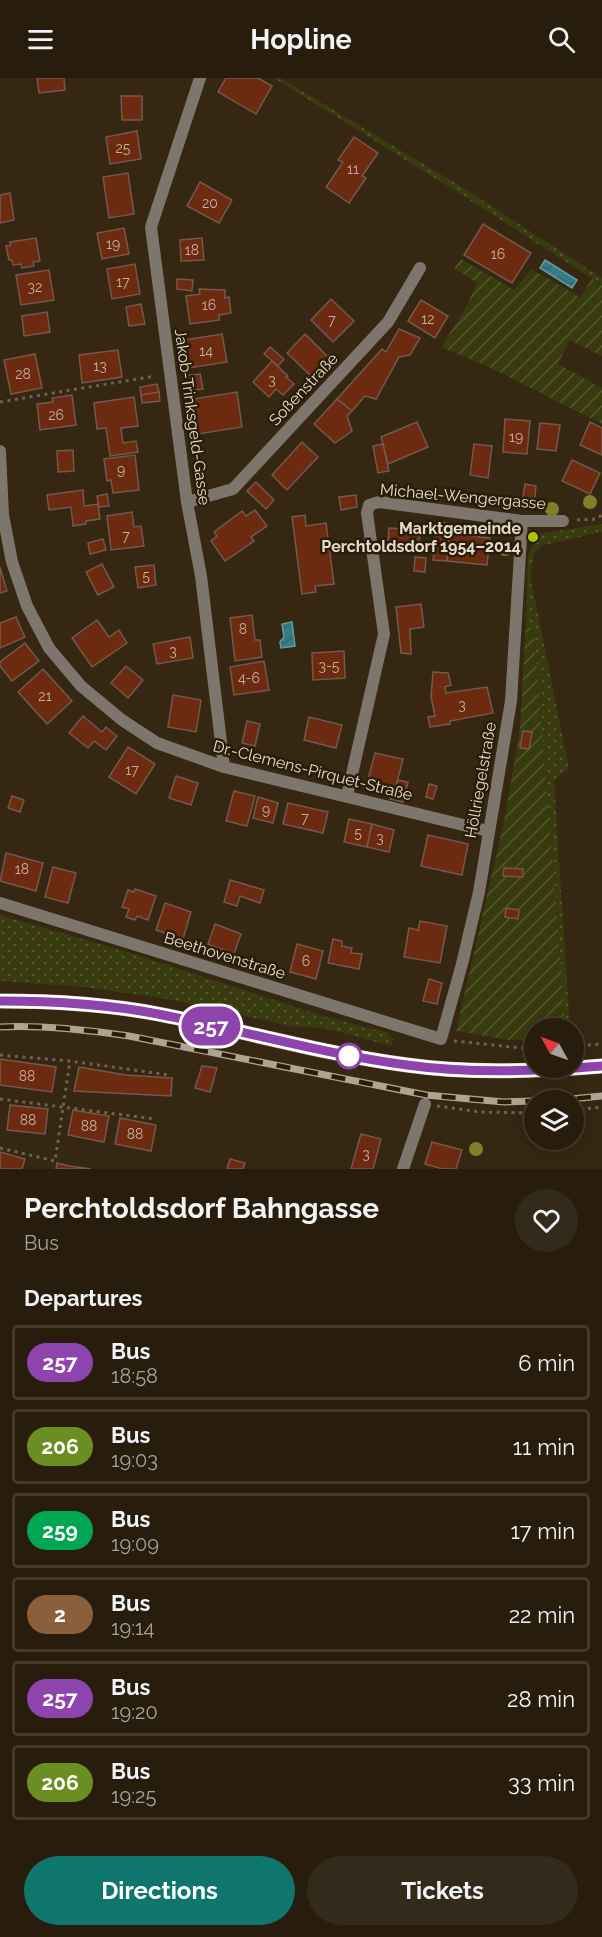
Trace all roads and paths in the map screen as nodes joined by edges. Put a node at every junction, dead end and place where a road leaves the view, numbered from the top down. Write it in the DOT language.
graph roads {
  1 [pos="200,78"];
  2 [pos="420,268"];
  3 [pos="171,373"];
  4 [pos="0,402"];
  5 [pos="0,451"];
  6 [pos="187,502"];
  7 [pos="602,515"];
  8 [pos="522,521"];
  9 [pos="563,521"];
  10 [pos="224,767"];
  11 [pos="347,796"];
  12 [pos="488,831"];
  13 [pos="0,903"];
  14 [pos="0,1001"];
  15 [pos="441,1039"];
  16 [pos="602,1044"];
  17 [pos="584,1045"];
  18 [pos="524,1047"];
  19 [pos="0,1054"];
  20 [pos="70,1061"];
  21 [pos="602,1065"];
  22 [pos="169,1075"];
  23 [pos="0,1099"];
  24 [pos="425,1104"];
  25 [pos="62,1106"];
  26 [pos="602,1107"];
  27 [pos="584,1109"];
  28 [pos="524,1113"];
  29 [pos="155,1119"];
  30 [pos="0,1148"];
  31 [pos="404,1169"];
  1 -- 3 [label="street, Jakob-Trinksgeld-Gasse"];
  2 -- 6 [label="street, Soßenstraße"];
  3 -- 4 [label="path"];
  3 -- 6 [label="street, Jakob-Trinksgeld-Gasse"];
  5 -- 10 [label="street, Dr.-Clemens-Pirquet-Straße"];
  6 -- 10 [label="street, Jakob-Trinksgeld-Gasse"];
  7 -- 9 [label="path"];
  8 -- 9 [label="street, Michael-Wengergasse"];
  8 -- 11 [label="street, Michael-Wengergasse"];
  8 -- 12 [label="street, Höllriegelstraße"];
  10 -- 11 [label="street, Dr.-Clemens-Pirquet-Straße"];
  11 -- 12 [label="street, Dr.-Clemens-Pirquet-Straße"];
  12 -- 15 [label="street, Höllriegelstraße"];
  13 -- 15 [label="street, Beethovenstraße"];
  14 -- 21 [label="main road"];
  15 -- 18 [label="path"];
  16 -- 17 [label="path"];
  19 -- 20 [label="path"];
  20 -- 22 [label="path"];
  20 -- 25 [label="path"];
  23 -- 25 [label="path"];
  24 -- 28 [label="path"];
  24 -- 31 [label="street"];
  25 -- 29 [label="path"];
  25 -- 30 [label="path"];
  26 -- 27 [label="path"];
}
